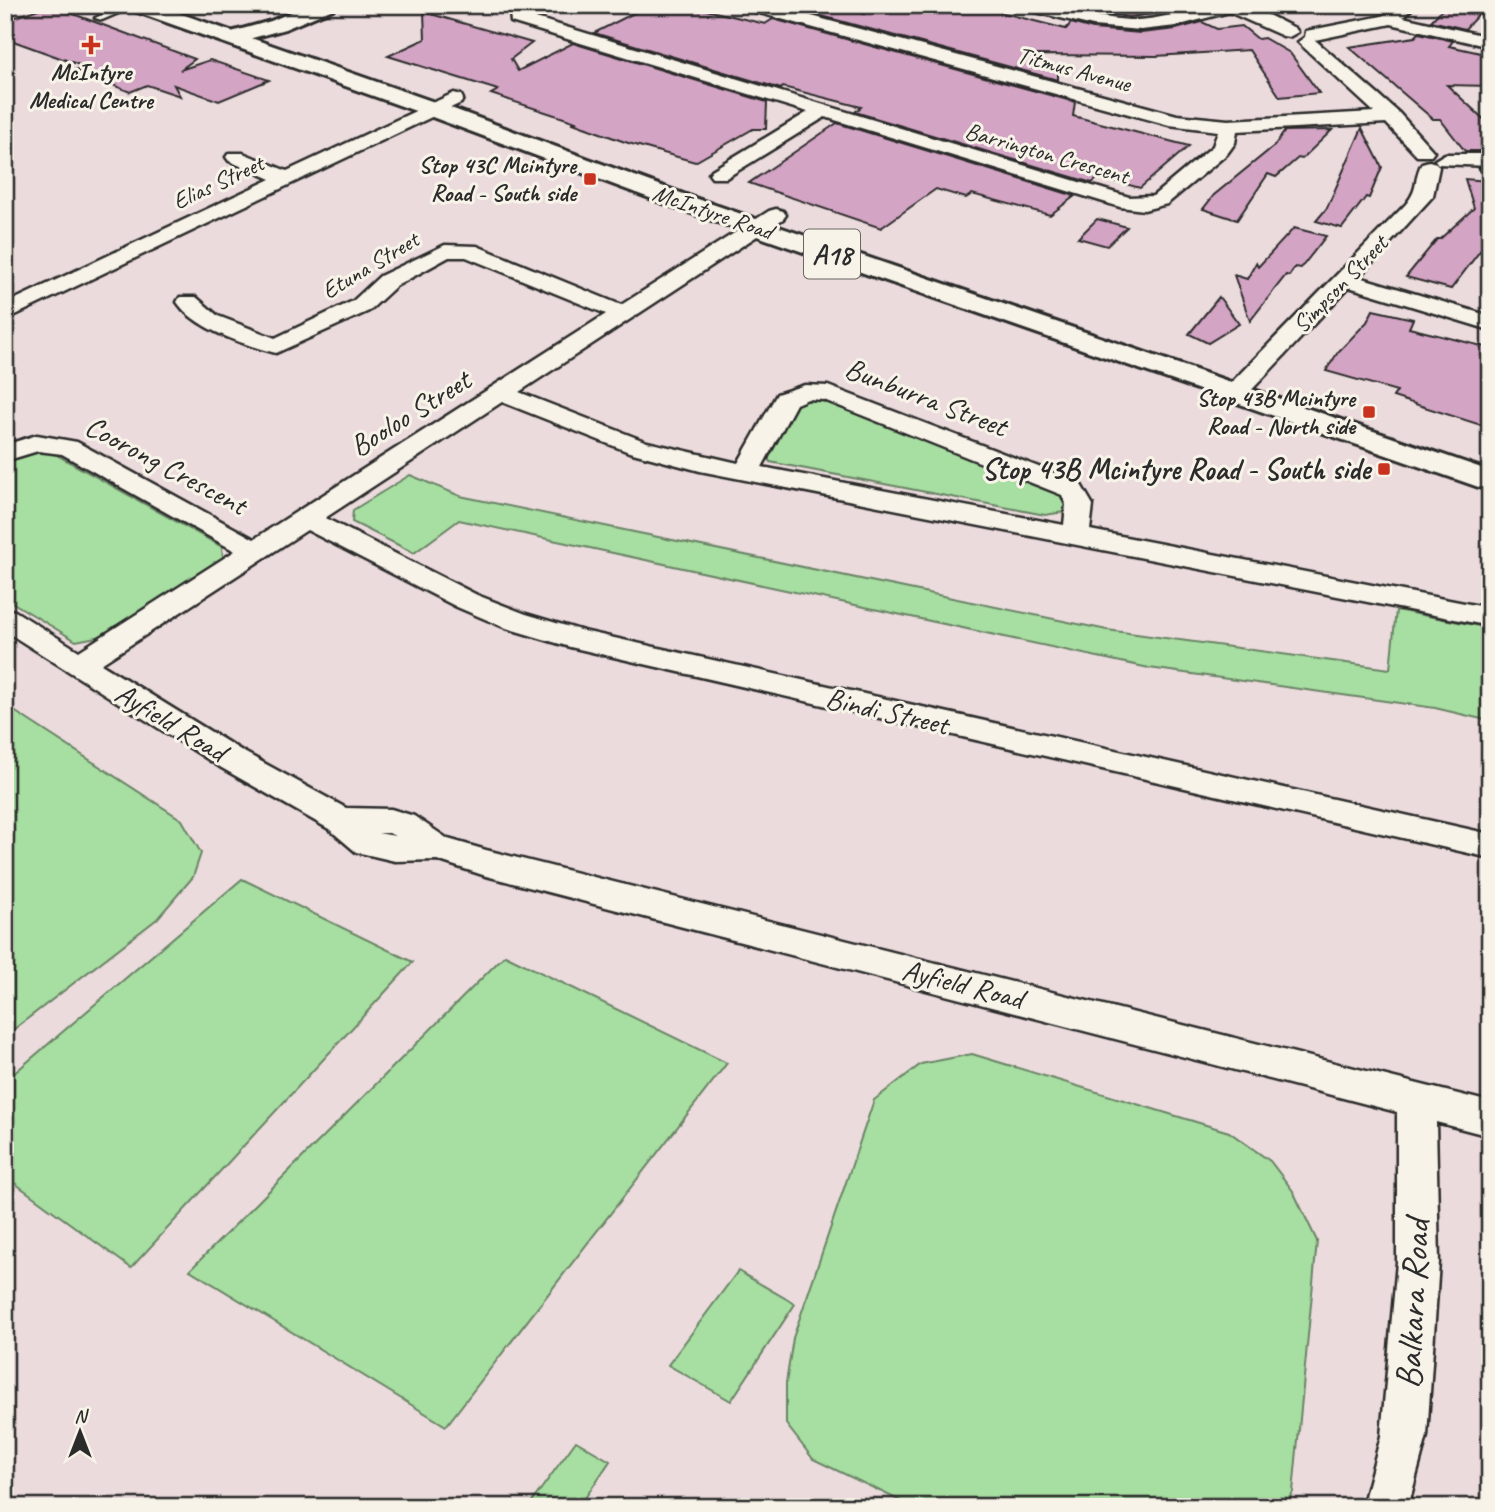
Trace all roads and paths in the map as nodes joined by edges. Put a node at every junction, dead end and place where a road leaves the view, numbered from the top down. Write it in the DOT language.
graph roads {
  1 [pos="134,5"];
  2 [pos="178,5"];
  3 [pos="304,5"];
  4 [pos="326,5"];
  5 [pos="528,5"];
  6 [pos="751,5"];
  7 [pos="1030,5"];
  8 [pos="1408,5"];
  9 [pos="1230,6"];
  10 [pos="99,18"];
  11 [pos="1390,19"];
  12 [pos="241,34"];
  13 [pos="1310,39"];
  14 [pos="1490,42"];
  15 [pos="443,104"];
  16 [pos="821,112"];
  17 [pos="1392,117"];
  18 [pos="1228,126"];
  19 [pos="236,158"];
  20 [pos="1433,160"];
  21 [pos="1490,160"];
  22 [pos="719,174"];
  23 [pos="287,178"];
  24 [pos="767,221"];
  25 [pos="1344,279"];
  26 [pos="188,302"];
  27 [pos="5,313"];
  28 [pos="625,314"];
  29 [pos="1490,323"];
  30 [pos="1243,386"];
  31 [pos="500,393"];
  32 [pos="5,453"];
  33 [pos="1490,462"];
  34 [pos="746,472"];
  35 [pos="1490,482"];
  36 [pos="304,518"];
  37 [pos="1075,536"];
  38 [pos="254,550"];
  39 [pos="1490,617"];
  40 [pos="5,618"];
  41 [pos="78,665"];
  42 [pos="1490,846"];
  43 [pos="1416,1099"];
  44 [pos="1490,1119"];
  45 [pos="1385,1507"];
  1 -- 10 [label="lane"];
  1 -- 12 [label="main road, McIntyre Road / A18"];
  2 -- 12 [label="main road, McIntyre Road / A18"];
  3 -- 12 [label="main road"];
  4 -- 12 [label="main road"];
  5 -- 16 [label="street, Barrington Crescent"];
  6 -- 18 [label="street, Titmus Avenue"];
  7 -- 9 [label="street"];
  8 -- 11 [label="street"];
  9 -- 13 [label="street"];
  11 -- 13 [label="street"];
  11 -- 14 [label="street"];
  12 -- 15 [label="main road, McIntyre Road / A18"];
  13 -- 17 [label="street"];
  15 -- 23 [label="street, Elias Street"];
  15 -- 24 [label="main road, McIntyre Road / A18"];
  16 -- 18 [label="street, Barrington Crescent"];
  16 -- 22 [label="street"];
  17 -- 18 [label="street, Titmus Avenue"];
  17 -- 20 [label="street"];
  19 -- 23 [label="street"];
  20 -- 21 [label="street"];
  20 -- 25 [label="street, Simpson Street"];
  23 -- 27 [label="street, Elias Street"];
  24 -- 28 [label="street, Booloo Street"];
  24 -- 30 [label="main road, McIntyre Road / A18"];
  25 -- 29 [label="street"];
  25 -- 30 [label="street, Simpson Street"];
  26 -- 28 [label="street, Etuna Street"];
  28 -- 31 [label="street, Booloo Street"];
  30 -- 33 [label="main road, McIntyre Road / A18"];
  30 -- 35 [label="main road, McIntyre Road / A18"];
  31 -- 34 [label="street"];
  31 -- 36 [label="street, Booloo Street"];
  32 -- 38 [label="street, Coorong Crescent"];
  34 -- 37 [label="street"];
  34 -- 37 [label="street, Bunburra Street"];
  36 -- 38 [label="street, Booloo Street"];
  36 -- 42 [label="street, Bindi Street"];
  37 -- 39 [label="street"];
  38 -- 41 [label="street, Booloo Street"];
  40 -- 41 [label="street, Ayfield Road"];
  41 -- 43 [label="street, Ayfield Road"];
  43 -- 44 [label="street, Ayfield Road"];
  43 -- 45 [label="street, Balkara Road"];
}
